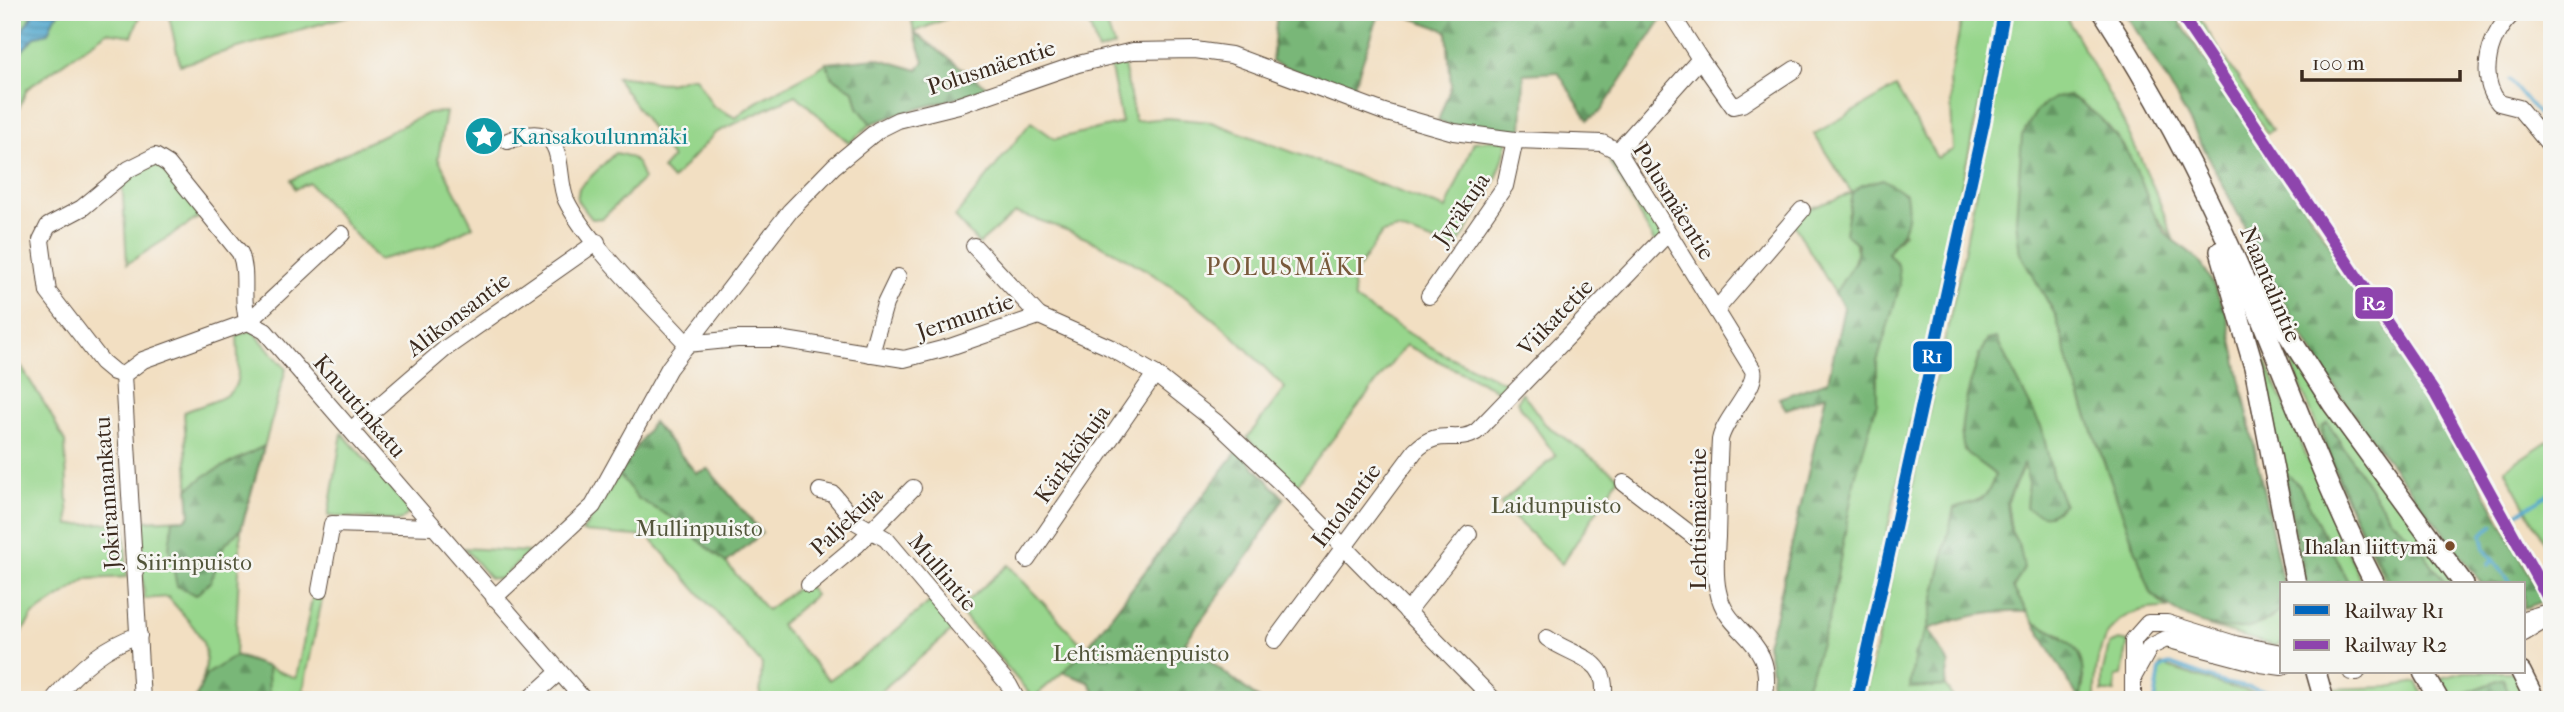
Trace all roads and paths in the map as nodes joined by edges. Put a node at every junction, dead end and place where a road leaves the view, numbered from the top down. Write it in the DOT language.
graph roads {
  1 [pos="1670,12"];
  2 [pos="2103,12"];
  3 [pos="2515,12"];
  4 [pos="1700,59"];
  5 [pos="1795,69"];
  6 [pos="1515,140"];
  7 [pos="508,141"];
  8 [pos="2552,148"];
  9 [pos="1618,151"];
  10 [pos="2199,183"];
  11 [pos="1802,210"];
  12 [pos="2223,231"];
  13 [pos="342,234"];
  14 [pos="1667,234"];
  15 [pos="597,243"];
  16 [pos="974,246"];
  17 [pos="898,278"];
  18 [pos="1429,296"];
  19 [pos="1716,310"];
  20 [pos="1039,316"];
  21 [pos="248,322"];
  22 [pos="687,344"];
  23 [pos="871,355"];
  24 [pos="1155,374"];
  25 [pos="123,375"];
  26 [pos="1755,375"];
  27 [pos="352,429"];
  28 [pos="1476,432"];
  29 [pos="1624,483"];
  30 [pos="913,488"];
  31 [pos="820,491"];
  32 [pos="433,527"];
  33 [pos="871,530"];
  34 [pos="1469,534"];
  35 [pos="1343,547"];
  36 [pos="1716,558"];
  37 [pos="1027,560"];
  38 [pos="2296,582"];
  39 [pos="2374,582"];
  40 [pos="2463,582"];
  41 [pos="809,585"];
  42 [pos="320,590"];
  43 [pos="495,598"];
  44 [pos="1407,612"];
  45 [pos="2552,613"];
  46 [pos="2526,619"];
  47 [pos="2169,631"];
  48 [pos="2526,632"];
  49 [pos="139,635"];
  50 [pos="1547,638"];
  51 [pos="1275,640"];
  52 [pos="2280,653"];
  53 [pos="2280,667"];
  54 [pos="559,672"];
  55 [pos="2317,674"];
  56 [pos="2424,674"];
  57 [pos="2522,674"];
  58 [pos="1488,699"];
  59 [pos="53,700"];
  60 [pos="142,700"];
  61 [pos="528,700"];
  62 [pos="584,700"];
  63 [pos="1017,700"];
  64 [pos="1603,700"];
  65 [pos="1764,700"];
  66 [pos="2133,700"];
  67 [pos="2324,700"];
  68 [pos="2439,700"];
  69 [pos="2535,700"];
  1 -- 4 [label="street"];
  2 -- 10 [label="main road, Naantalintie"];
  3 -- 8 [label="street"];
  4 -- 5 [label="street"];
  4 -- 9 [label="street"];
  6 -- 9 [label="street, Polusmäentie"];
  6 -- 18 [label="street, Jyräkuja"];
  6 -- 22 [label="street, Polusmäentie"];
  7 -- 15 [label="street"];
  9 -- 14 [label="street, Polusmäentie"];
  10 -- 12 [label="main road, Naantalintie"];
  10 -- 38 [label="main road"];
  11 -- 19 [label="street"];
  12 -- 39 [label="main road, Naantalintie"];
  12 -- 40 [label="main road"];
  13 -- 21 [label="street"];
  14 -- 19 [label="street, Polusmäentie"];
  14 -- 28 [label="street, Viikatetie"];
  15 -- 22 [label="street"];
  15 -- 27 [label="street, Alikonsantie"];
  16 -- 20 [label="street"];
  17 -- 23 [label="street"];
  19 -- 26 [label="street, Polusmäentie"];
  20 -- 23 [label="street, Jermuntie"];
  20 -- 24 [label="street, Jermuntie"];
  21 -- 25 [label="street"];
  21 -- 25 [label="street"];
  21 -- 27 [label="street, Knuutinkatu"];
  22 -- 23 [label="street, Jermuntie"];
  22 -- 43 [label="street, Polusmäentie"];
  24 -- 35 [label="street, Jermuntie"];
  24 -- 37 [label="street, Kärkkökuja"];
  25 -- 49 [label="street, Jokirannankatu"];
  26 -- 36 [label="street, Lehtismäentie"];
  27 -- 32 [label="street, Knuutinkatu"];
  28 -- 35 [label="street, Intolantie"];
  29 -- 36 [label="street"];
  30 -- 33 [label="street, Paljekuja"];
  31 -- 33 [label="street, Mullintie"];
  32 -- 42 [label="street"];
  32 -- 43 [label="street, Knuutinkatu"];
  33 -- 41 [label="street, Paljekuja"];
  33 -- 63 [label="street, Mullintie"];
  34 -- 44 [label="street"];
  35 -- 44 [label="street, Jermuntie"];
  35 -- 51 [label="street, Intolantie"];
  36 -- 65 [label="street, Lehtismäentie"];
  43 -- 54 [label="street, Knuutinkatu"];
  44 -- 58 [label="street, Jermuntie"];
  45 -- 46 [label="street"];
  45 -- 48 [label="street"];
  47 -- 52 [label="street"];
  47 -- 53 [label="street"];
  47 -- 66 [label="street"];
  49 -- 59 [label="street"];
  49 -- 60 [label="street, Jokirannankatu"];
  50 -- 64 [label="street"];
  54 -- 61 [label="street"];
  54 -- 62 [label="street, Knuutinkatu"];
  55 -- 67 [label="main road"];
  56 -- 68 [label="main road"];
  57 -- 69 [label="main road"];
}
